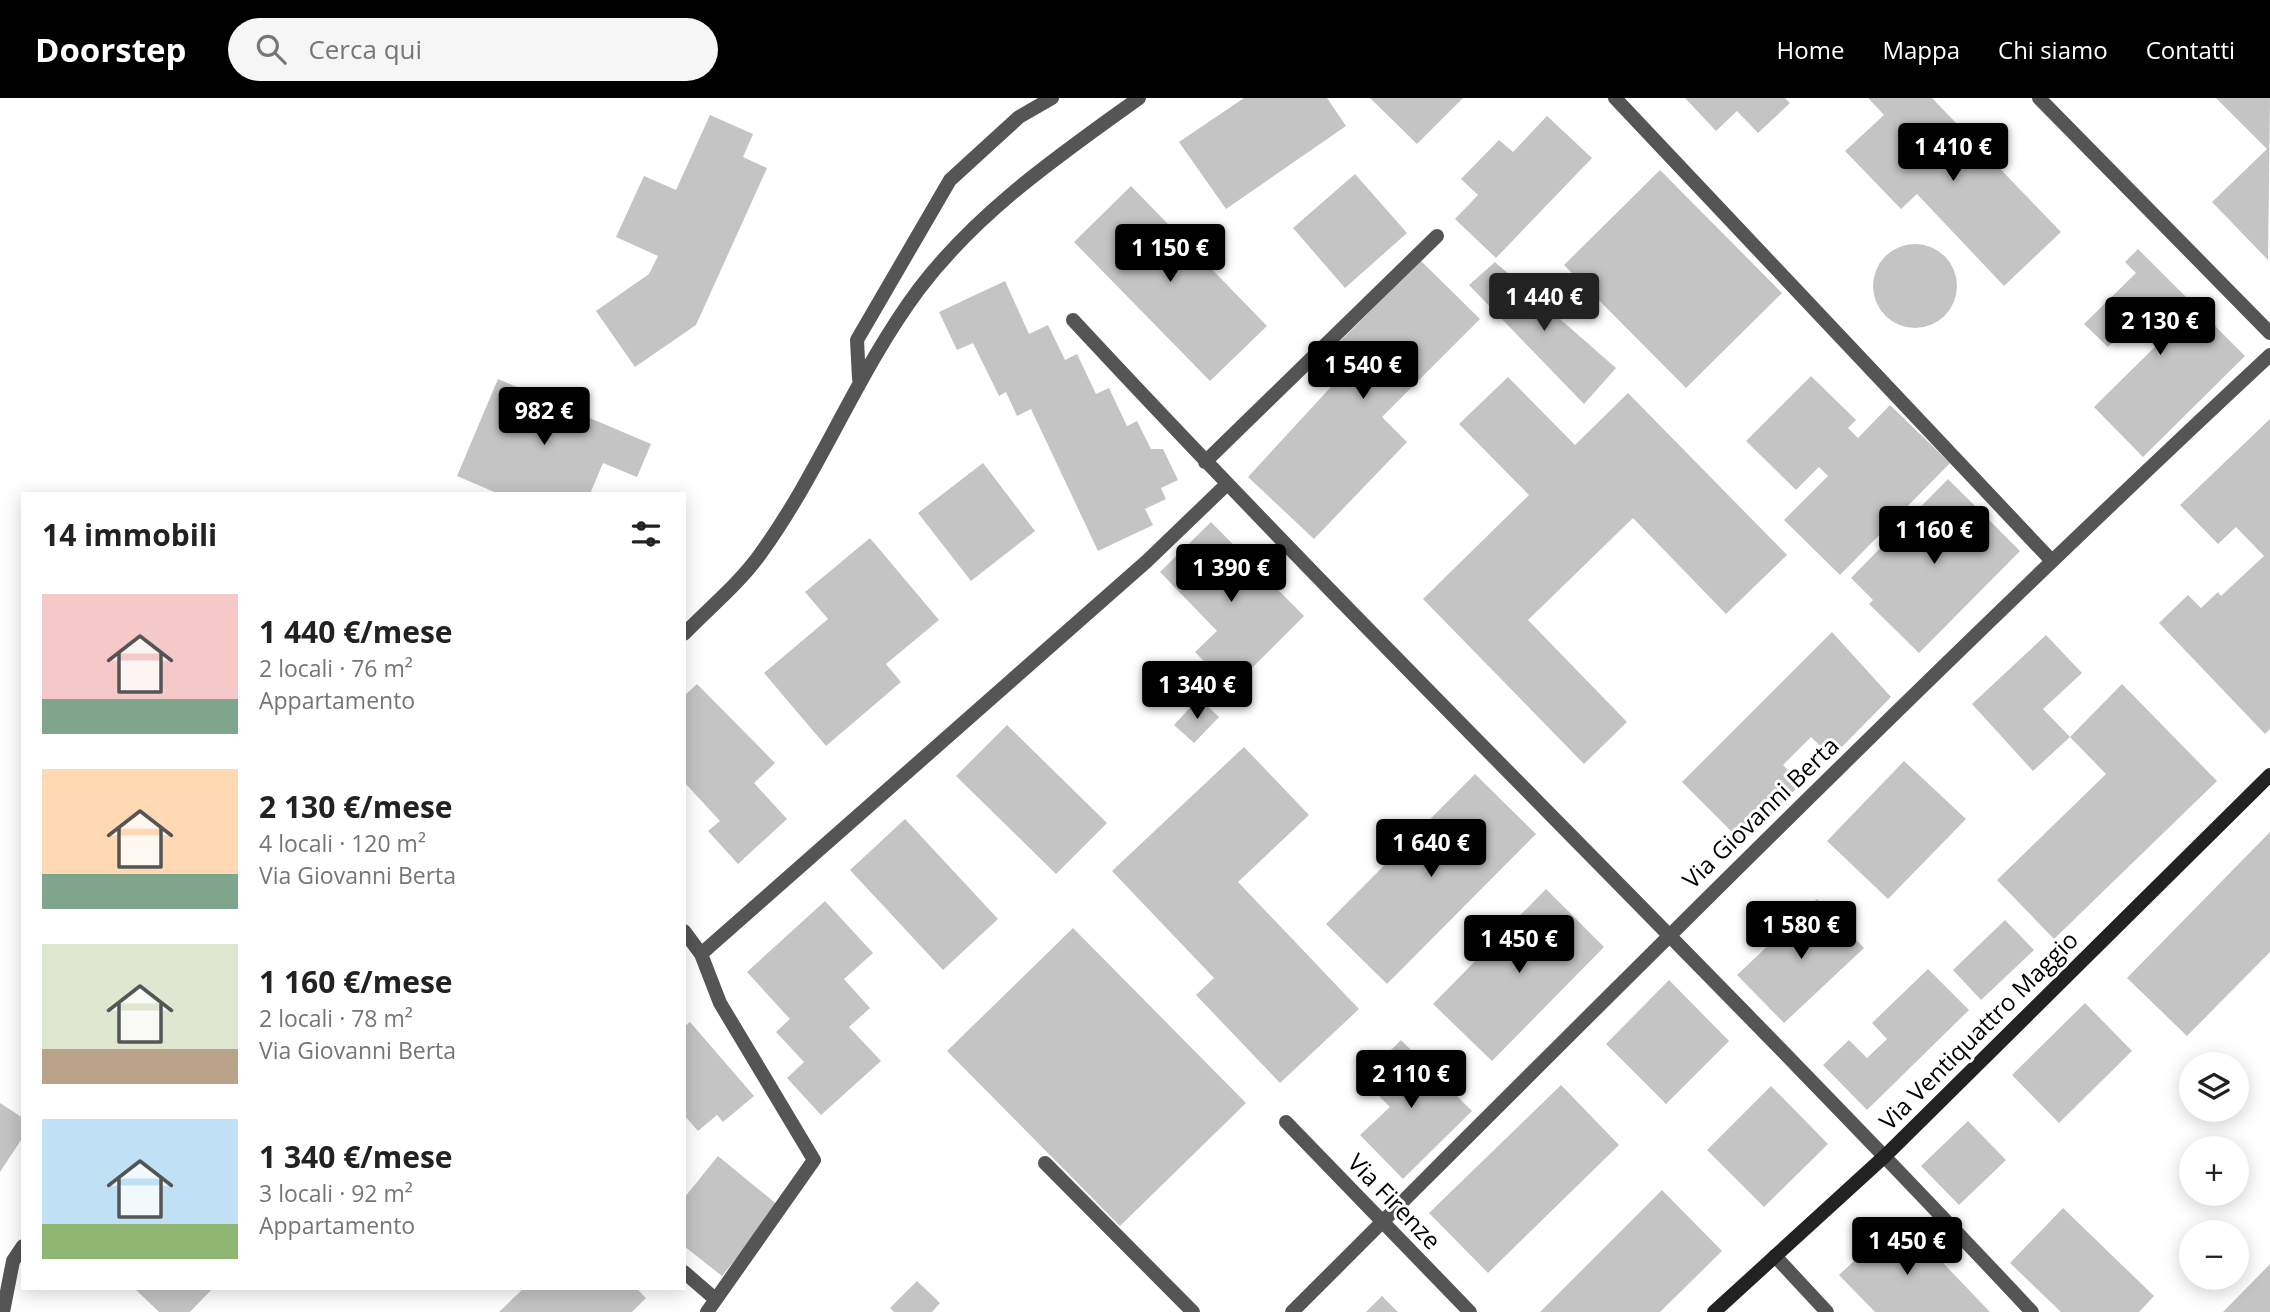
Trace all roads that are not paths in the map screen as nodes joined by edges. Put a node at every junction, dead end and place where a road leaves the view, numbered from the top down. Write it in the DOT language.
graph roads {
  1 [pos="1052,98"];
  2 [pos="1139,98"];
  3 [pos="1615,98"];
  4 [pos="2039,98"];
  5 [pos="1437,236"];
  6 [pos="1073,320"];
  7 [pos="2270,333"];
  8 [pos="2270,355"];
  9 [pos="859,379"];
  10 [pos="1205,462"];
  11 [pos="1226,485"];
  12 [pos="2051,560"];
  13 [pos="686,632"];
  14 [pos="2270,775"];
  15 [pos="686,934"];
  16 [pos="1669,934"];
  17 [pos="701,954"];
  18 [pos="1286,1122"];
  19 [pos="1885,1155"];
  20 [pos="1045,1163"];
  21 [pos="1383,1222"];
  22 [pos="21,1249"];
  23 [pos="1775,1256"];
  24 [pos="686,1274"];
  25 [pos="714,1298"];
  26 [pos="3,1312"];
  27 [pos="707,1312"];
  28 [pos="1193,1312"];
  29 [pos="1292,1312"];
  30 [pos="1470,1312"];
  31 [pos="1714,1312"];
  32 [pos="1827,1312"];
  33 [pos="2032,1312"];
  1 -- 9 [label="street"];
  2 -- 9 [label="street"];
  3 -- 12 [label="street"];
  4 -- 7 [label="street"];
  5 -- 10 [label="street"];
  6 -- 10 [label="street"];
  8 -- 12 [label="street, Via Giovanni Berta"];
  9 -- 13 [label="street"];
  10 -- 11 [label="street"];
  11 -- 16 [label="street"];
  11 -- 17 [label="street"];
  12 -- 16 [label="street, Via Giovanni Berta"];
  14 -- 19 [label="main road, Via Ventiquattro Maggio"];
  15 -- 17 [label="street"];
  16 -- 19 [label="street"];
  16 -- 21 [label="street, Via Giovanni Berta"];
  17 -- 25 [label="street"];
  18 -- 21 [label="street, Via Firenze"];
  19 -- 23 [label="main road, Via Ventiquattro Maggio"];
  19 -- 33 [label="street"];
  20 -- 28 [label="street"];
  21 -- 29 [label="street, Via Giovanni Berta"];
  21 -- 30 [label="street, Via Firenze"];
  22 -- 26 [label="street"];
  23 -- 31 [label="main road, Via Ventiquattro Maggio"];
  23 -- 32 [label="street"];
  24 -- 25 [label="street"];
  25 -- 27 [label="street"];
}
